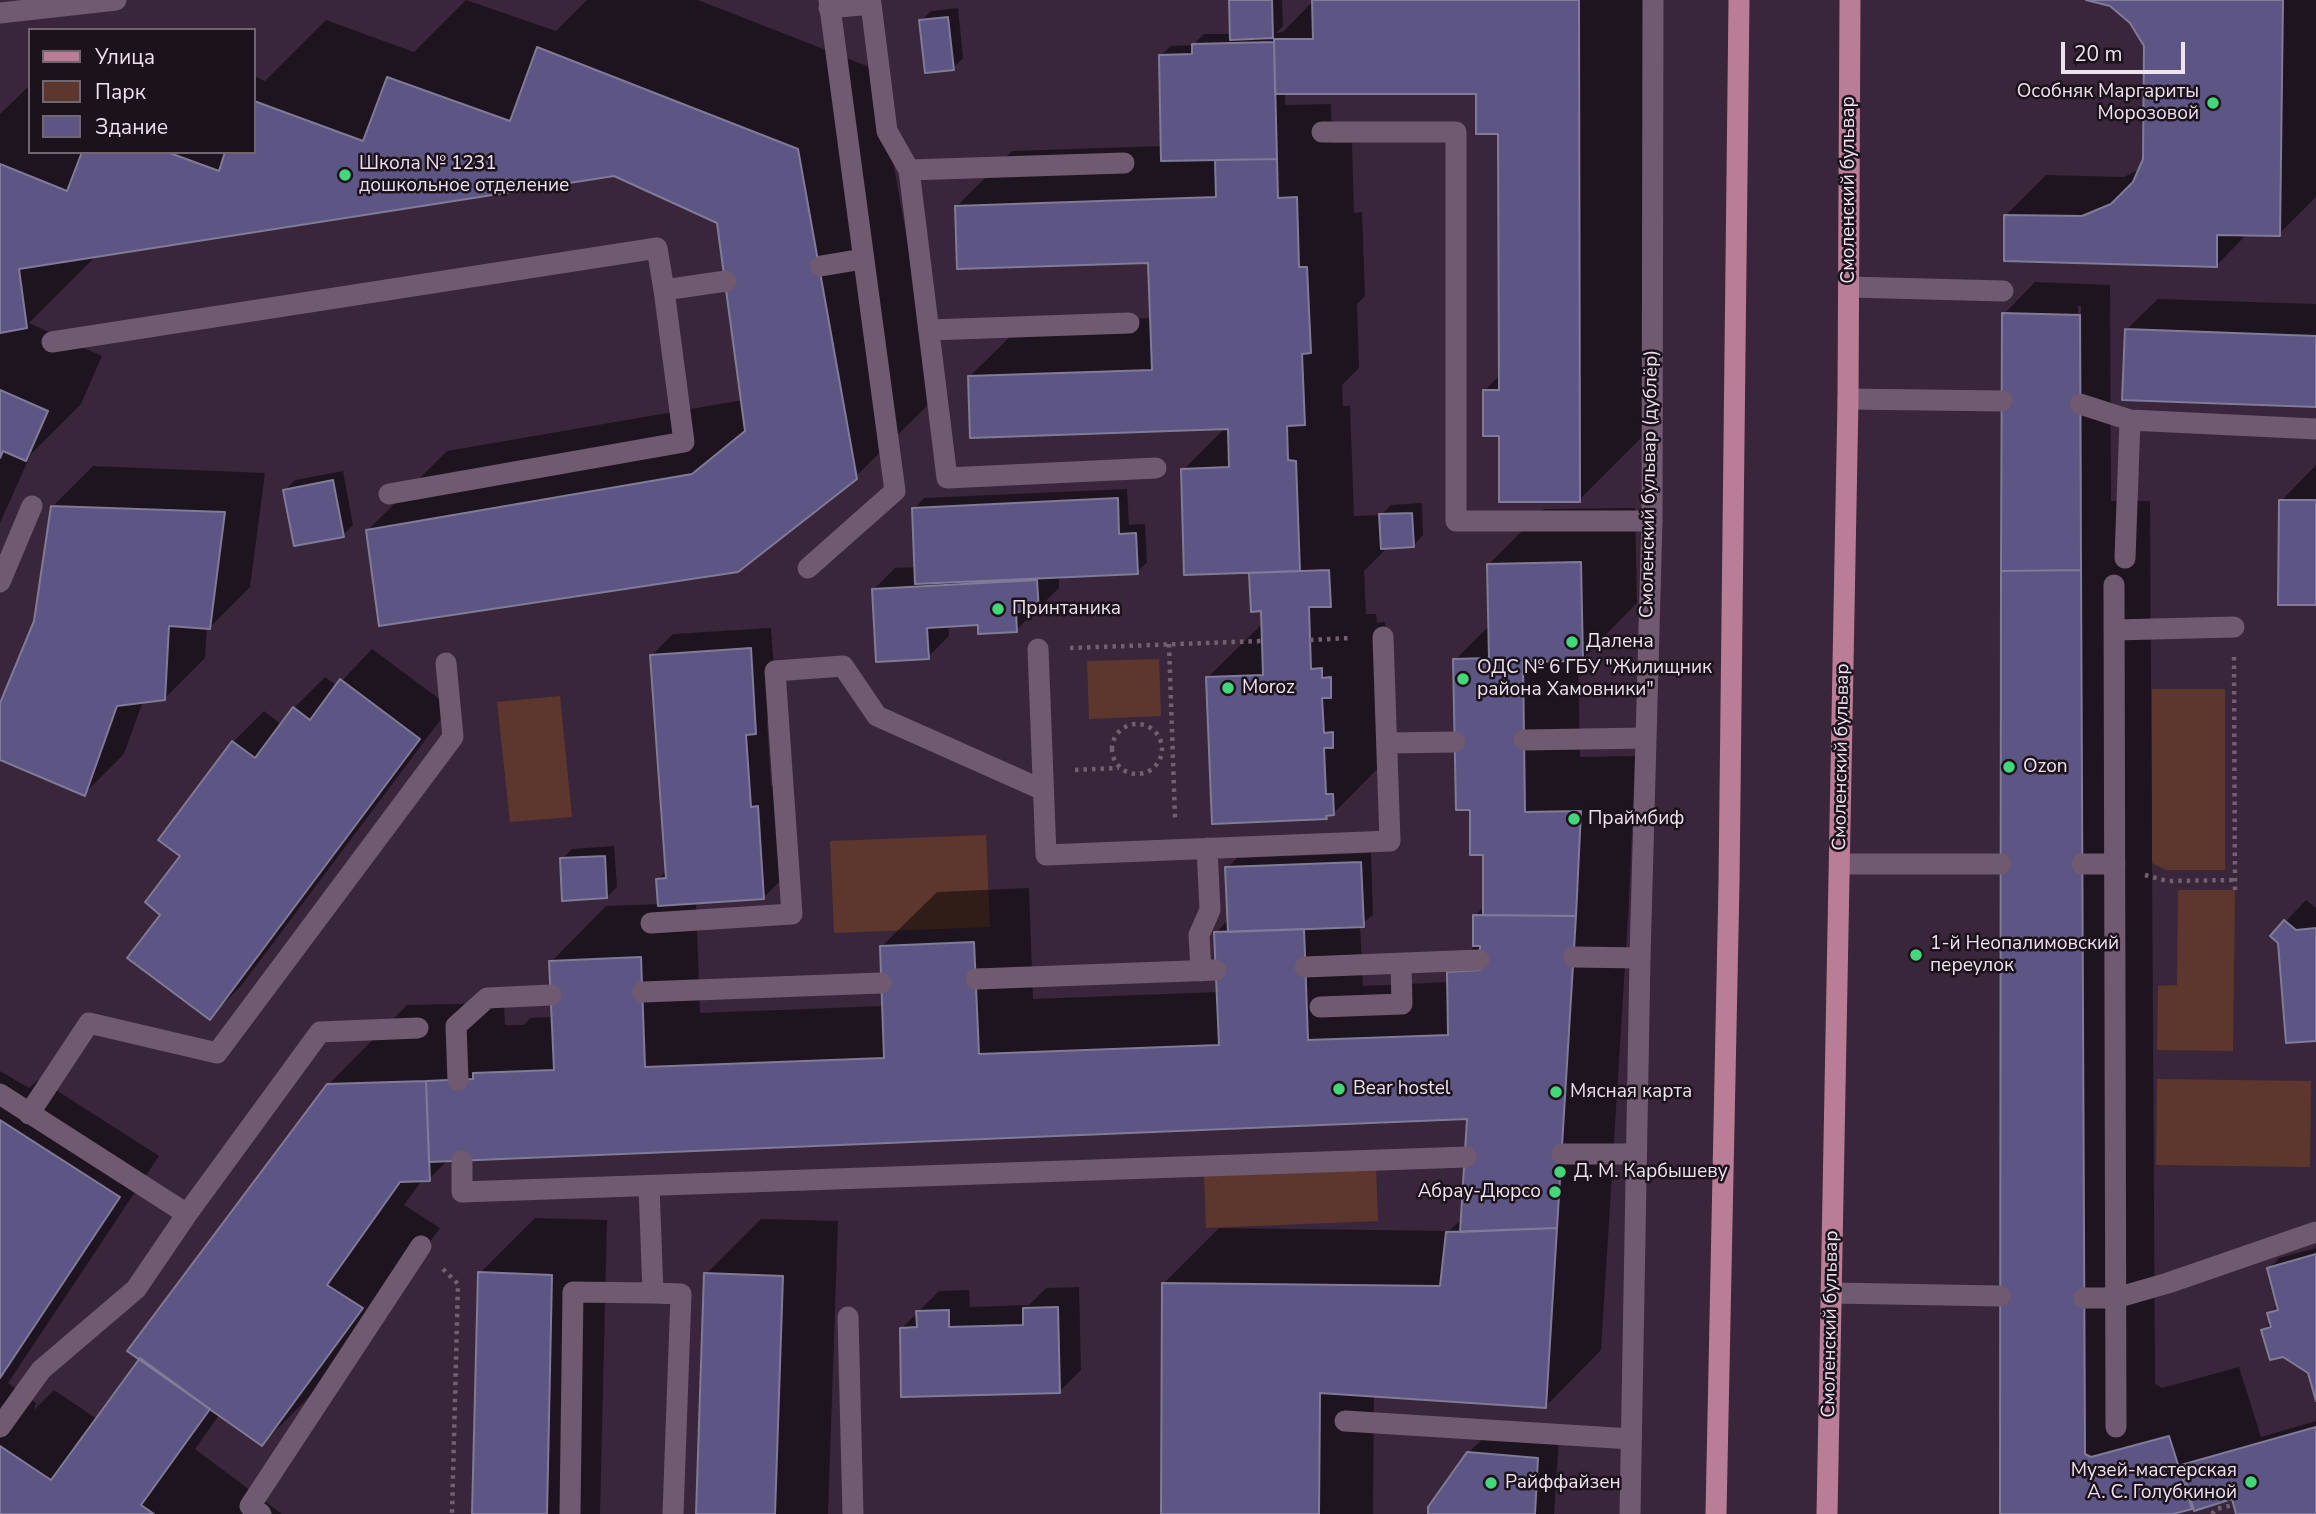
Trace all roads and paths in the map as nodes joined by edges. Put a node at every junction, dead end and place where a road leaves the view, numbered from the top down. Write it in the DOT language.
graph roads {
  1 [pos="1653,0"];
  2 [pos="1739,0"];
  3 [pos="1850,0"];
  4 [pos="107,1"];
  5 [pos="829,4"];
  6 [pos="0,13"];
  7 [pos="1322,132"];
  8 [pos="1124,163"];
  9 [pos="909,170"];
  10 [pos="863,259"];
  11 [pos="821,266"];
  12 [pos="726,281"];
  13 [pos="1849,287"];
  14 [pos="664,290"];
  15 [pos="2003,291"];
  16 [pos="1129,324"];
  17 [pos="929,330"];
  18 [pos="52,342"];
  19 [pos="1848,400"];
  20 [pos="2002,401"];
  21 [pos="2080,404"];
  22 [pos="2130,420"];
  23 [pos="2316,429"];
  24 [pos="1156,468"];
  25 [pos="389,494"];
  26 [pos="32,506"];
  27 [pos="1651,521"];
  28 [pos="2125,558"];
  29 [pos="808,568"];
  30 [pos="0,582"];
  31 [pos="2114,585"];
  32 [pos="2234,627"];
  33 [pos="2114,630"];
  34 [pos="1383,637"];
  35 [pos="1310,640"];
  36 [pos="1262,642"];
  37 [pos="1169,644"];
  38 [pos="1038,649"];
  39 [pos="446,663"];
  40 [pos="1645,738"];
  41 [pos="1524,740"];
  42 [pos="1455,742"];
  43 [pos="1387,743"];
  44 [pos="1163,747"];
  45 [pos="1173,747"];
  46 [pos="1120,768"];
  47 [pos="1043,781"];
  48 [pos="1208,848"];
  49 [pos="1177,849"];
  50 [pos="1840,864"];
  51 [pos="2001,864"];
  52 [pos="2082,864"];
  53 [pos="2115,864"];
  54 [pos="2151,875"];
  55 [pos="2234,880"];
  56 [pos="2235,890"];
  57 [pos="651,923"];
  58 [pos="1574,957"];
  59 [pos="1640,958"];
  60 [pos="1479,960"];
  61 [pos="1401,964"];
  62 [pos="1305,967"];
  63 [pos="976,979"];
  64 [pos="881,983"];
  65 [pos="643,992"];
  66 [pos="551,995"];
  67 [pos="1320,1007"];
  68 [pos="418,1028"];
  69 [pos="458,1080"];
  70 [pos="0,1094"];
  71 [pos="29,1114"];
  72 [pos="1562,1154"];
  73 [pos="1636,1154"];
  74 [pos="1466,1157"];
  75 [pos="462,1161"];
  76 [pos="649,1186"];
  77 [pos="187,1214"];
  78 [pos="2316,1232"];
  79 [pos="421,1246"];
  80 [pos="653,1293"];
  81 [pos="1832,1293"];
  82 [pos="2000,1296"];
  83 [pos="2116,1297"];
  84 [pos="2084,1298"];
  85 [pos="848,1317"];
  86 [pos="1345,1421"];
  87 [pos="0,1427"];
  88 [pos="2116,1427"];
  89 [pos="1632,1439"];
  90 [pos="2233,1505"];
  91 [pos="261,1514"];
  92 [pos="452,1514"];
  93 [pos="570,1514"];
  94 [pos="674,1514"];
  95 [pos="853,1514"];
  96 [pos="1630,1514"];
  97 [pos="1716,1514"];
  98 [pos="1828,1514"];
  99 [pos="2212,1514"];
  1 -- 27 [label="street, Смоленский бульвар (дублёр)"];
  2 -- 97 [label="main road"];
  3 -- 13 [label="main road, Смоленский бульвар"];
  4 -- 6 [label="street"];
  5 -- 9 [label="street"];
  5 -- 10 [label="street"];
  7 -- 27 [label="street"];
  8 -- 9 [label="street"];
  9 -- 17 [label="street"];
  10 -- 11 [label="street"];
  10 -- 29 [label="street"];
  12 -- 14 [label="street"];
  13 -- 15 [label="street"];
  13 -- 19 [label="main road, Смоленский бульвар"];
  14 -- 18 [label="street"];
  14 -- 25 [label="street"];
  16 -- 17 [label="street"];
  17 -- 24 [label="street"];
  19 -- 20 [label="street"];
  19 -- 50 [label="main road, Смоленский бульвар"];
  21 -- 22 [label="street"];
  22 -- 23 [label="street"];
  22 -- 28 [label="street"];
  26 -- 30 [label="street"];
  27 -- 40 [label="street, Смоленский бульвар (дублёр)"];
  31 -- 33 [label="street"];
  32 -- 33 [label="street"];
  32 -- 55 [label="path"];
  33 -- 53 [label="street"];
  34 -- 35 [label="path"];
  34 -- 43 [label="street"];
  36 -- 37 [label="path"];
  37 -- 38 [label="path"];
  37 -- 45 [label="path"];
  38 -- 47 [label="street"];
  39 -- 71 [label="street"];
  40 -- 41 [label="street"];
  40 -- 59 [label="street, Смоленский бульвар (дублёр)"];
  42 -- 43 [label="street"];
  43 -- 48 [label="street"];
  44 -- 45 [label="path"];
  44 -- 46 [label="path"];
  44 -- 46 [label="path"];
  45 -- 49 [label="path"];
  46 -- 47 [label="path"];
  47 -- 49 [label="street"];
  47 -- 57 [label="street"];
  48 -- 49 [label="street"];
  48 -- 63 [label="street"];
  50 -- 51 [label="street"];
  50 -- 81 [label="main road, Смоленский бульвар"];
  52 -- 53 [label="street"];
  53 -- 83 [label="street"];
  54 -- 55 [label="path"];
  55 -- 56 [label="path"];
  58 -- 59 [label="street"];
  59 -- 73 [label="street, Смоленский бульвар (дублёр)"];
  60 -- 61 [label="street"];
  61 -- 62 [label="street"];
  61 -- 67 [label="street"];
  64 -- 65 [label="street"];
  66 -- 69 [label="street"];
  68 -- 77 [label="street"];
  70 -- 71 [label="street"];
  71 -- 77 [label="street"];
  72 -- 73 [label="street"];
  73 -- 89 [label="street, Смоленский бульвар (дублёр)"];
  74 -- 76 [label="street"];
  75 -- 76 [label="street"];
  76 -- 80 [label="street"];
  77 -- 87 [label="street"];
  78 -- 83 [label="street"];
  79 -- 91 [label="street"];
  79 -- 92 [label="path"];
  80 -- 93 [label="street"];
  80 -- 94 [label="street"];
  81 -- 82 [label="street"];
  81 -- 98 [label="main road, Смоленский бульвар"];
  83 -- 84 [label="street"];
  83 -- 88 [label="street"];
  85 -- 95 [label="street"];
  86 -- 89 [label="street"];
  89 -- 96 [label="street, Смоленский бульвар (дублёр)"];
  90 -- 99 [label="path"];
}
